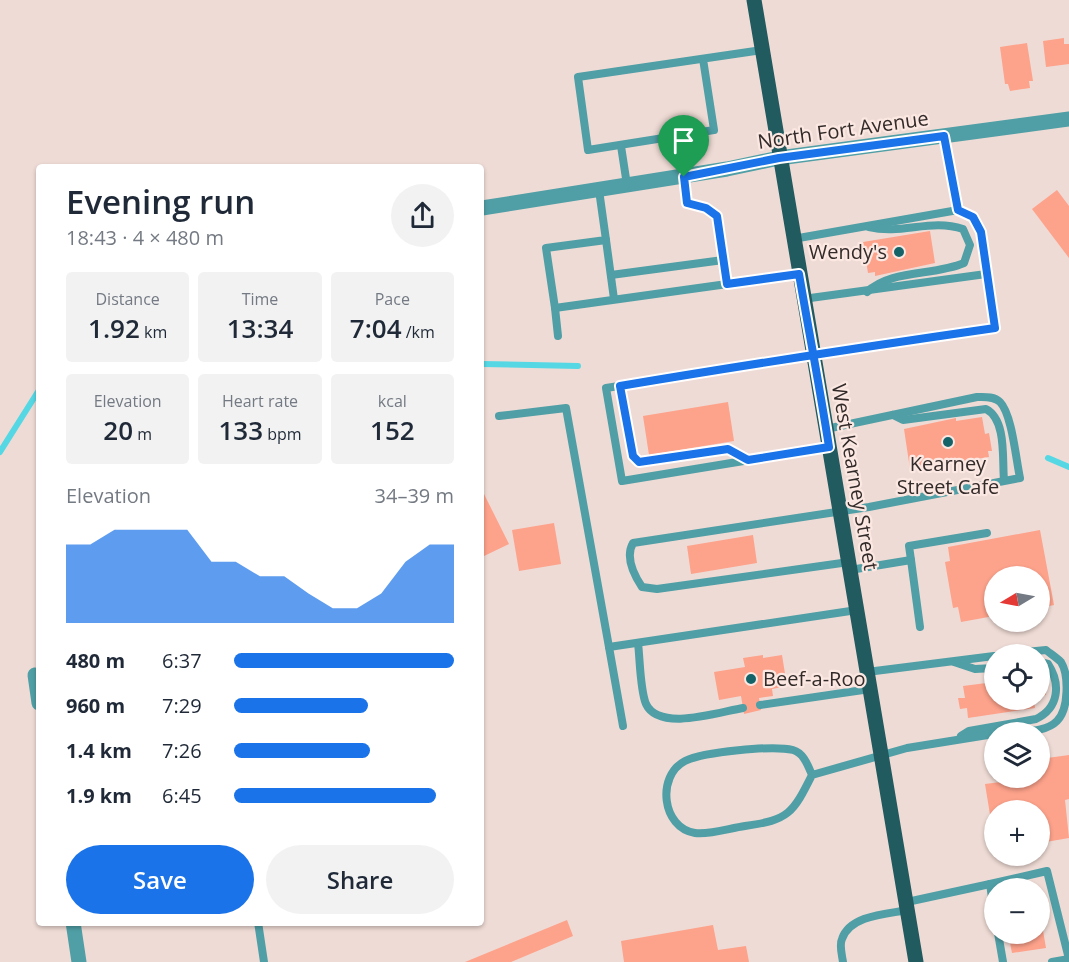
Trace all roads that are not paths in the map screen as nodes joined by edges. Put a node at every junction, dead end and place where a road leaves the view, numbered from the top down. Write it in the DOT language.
graph roads {
  1 [pos="754,0"];
  2 [pos="762,50"];
  3 [pos="703,59"];
  4 [pos="1069,119"];
  5 [pos="944,136"];
  6 [pos="621,146"];
  7 [pos="779,158"];
  8 [pos="684,177"];
  9 [pos="627,185"];
  10 [pos="599,190"];
  11 [pos="484,208"];
  12 [pos="958,210"];
  13 [pos="866,226"];
  14 [pos="793,239"];
  15 [pos="606,240"];
  16 [pos="723,260"];
  17 [pos="799,274"];
  18 [pos="986,274"];
  19 [pos="611,275"];
  20 [pos="727,284"];
  21 [pos="867,292"];
  22 [pos="614,299"];
  23 [pos="803,300"];
  24 [pos="555,308"];
  25 [pos="558,336"];
  26 [pos="813,354"];
  27 [pos="620,386"];
  28 [pos="893,415"];
  29 [pos="499,416"];
  30 [pos="826,429"];
  31 [pos="829,447"];
  32 [pos="748,460"];
  33 [pos="1004,480"];
  34 [pos="840,512"];
  35 [pos="987,533"];
  36 [pos="911,560"];
  37 [pos="849,566"];
  38 [pos="857,610"];
  39 [pos="920,627"];
  40 [pos="638,643"];
  41 [pos="609,647"];
  42 [pos="1050,654"];
  43 [pos="984,657"];
  44 [pos="952,661"];
  45 [pos="1050,667"];
  46 [pos="984,669"];
  47 [pos="867,672"];
  48 [pos="35,675"];
  49 [pos="36,682"];
  50 [pos="870,689"];
  51 [pos="760,705"];
  52 [pos="1050,707"];
  53 [pos="743,708"];
  54 [pos="1048,710"];
  55 [pos="1050,725"];
  56 [pos="623,726"];
  57 [pos="984,735"];
  58 [pos="958,738"];
  59 [pos="882,756"];
  60 [pos="812,775"];
  61 [pos="1016,878"];
  62 [pos="1049,878"];
  63 [pos="1050,883"];
  64 [pos="984,886"];
  65 [pos="908,906"];
  66 [pos="74,926"];
  67 [pos="259,926"];
  68 [pos="1000,944"];
  69 [pos="1069,959"];
  70 [pos="917,961"];
  71 [pos="79,962"];
  72 [pos="264,962"];
  73 [pos="843,962"];
  74 [pos="1003,962"];
  75 [pos="1053,962"];
  1 -- 2 [label="main road, West Kearney Street"];
  2 -- 3 [label="lane"];
  2 -- 7 [label="main road, West Kearney Street"];
  3 -- 6 [label="lane"];
  3 -- 6 [label="lane"];
  4 -- 5 [label="street, North Fort Avenue"];
  5 -- 7 [label="street, North Fort Avenue"];
  5 -- 12 [label="lane"];
  6 -- 9 [label="lane"];
  7 -- 8 [label="street, North Fort Avenue"];
  7 -- 14 [label="main road, West Kearney Street"];
  8 -- 9 [label="street, North Fort Avenue"];
  8 -- 16 [label="lane"];
  9 -- 10 [label="street, North Fort Avenue"];
  10 -- 11 [label="street, North Fort Avenue"];
  10 -- 15 [label="lane"];
  12 -- 13 [label="lane"];
  12 -- 18 [label="lane"];
  13 -- 14 [label="lane"];
  13 -- 21 [label="lane"];
  14 -- 17 [label="main road, West Kearney Street"];
  15 -- 19 [label="lane"];
  15 -- 24 [label="lane"];
  16 -- 19 [label="lane"];
  16 -- 20 [label="lane"];
  17 -- 20 [label="lane"];
  17 -- 23 [label="main road, West Kearney Street"];
  18 -- 21 [label="lane"];
  18 -- 26 [label="lane"];
  19 -- 22 [label="lane"];
  20 -- 22 [label="lane"];
  21 -- 23 [label="lane"];
  22 -- 24 [label="lane"];
  23 -- 26 [label="main road, West Kearney Street"];
  24 -- 25 [label="lane"];
  26 -- 27 [label="lane"];
  26 -- 30 [label="main road, West Kearney Street"];
  27 -- 32 [label="lane"];
  27 -- 32 [label="lane"];
  28 -- 30 [label="lane"];
  28 -- 33 [label="lane"];
  28 -- 33 [label="lane"];
  29 -- 41 [label="lane"];
  30 -- 31 [label="main road, West Kearney Street"];
  31 -- 32 [label="lane"];
  31 -- 34 [label="main road, West Kearney Street"];
  33 -- 34 [label="lane"];
  34 -- 37 [label="main road, West Kearney Street"];
  34 -- 37 [label="lane"];
  35 -- 36 [label="lane"];
  36 -- 37 [label="lane"];
  36 -- 39 [label="lane"];
  37 -- 38 [label="main road, West Kearney Street"];
  38 -- 40 [label="lane"];
  38 -- 47 [label="main road, West Kearney Street"];
  40 -- 41 [label="lane"];
  40 -- 53 [label="lane"];
  41 -- 56 [label="lane"];
  42 -- 55 [label="lane"];
  43 -- 44 [label="lane"];
  44 -- 46 [label="lane"];
  44 -- 47 [label="lane"];
  45 -- 52 [label="lane"];
  47 -- 50 [label="main road, West Kearney Street"];
  48 -- 49 [label="street"];
  50 -- 51 [label="lane"];
  50 -- 59 [label="main road, West Kearney Street"];
  54 -- 58 [label="lane"];
  57 -- 58 [label="lane"];
  58 -- 59 [label="lane"];
  59 -- 60 [label="lane"];
  59 -- 65 [label="main road, West Kearney Street"];
  60 -- 60 [label="lane"];
  61 -- 62 [label="lane"];
  63 -- 69 [label="lane"];
  64 -- 65 [label="lane"];
  65 -- 70 [label="main road, West Kearney Street"];
  65 -- 73 [label="lane"];
  66 -- 71 [label="street"];
  67 -- 72 [label="lane"];
  68 -- 74 [label="lane"];
  69 -- 75 [label="lane"];
}
